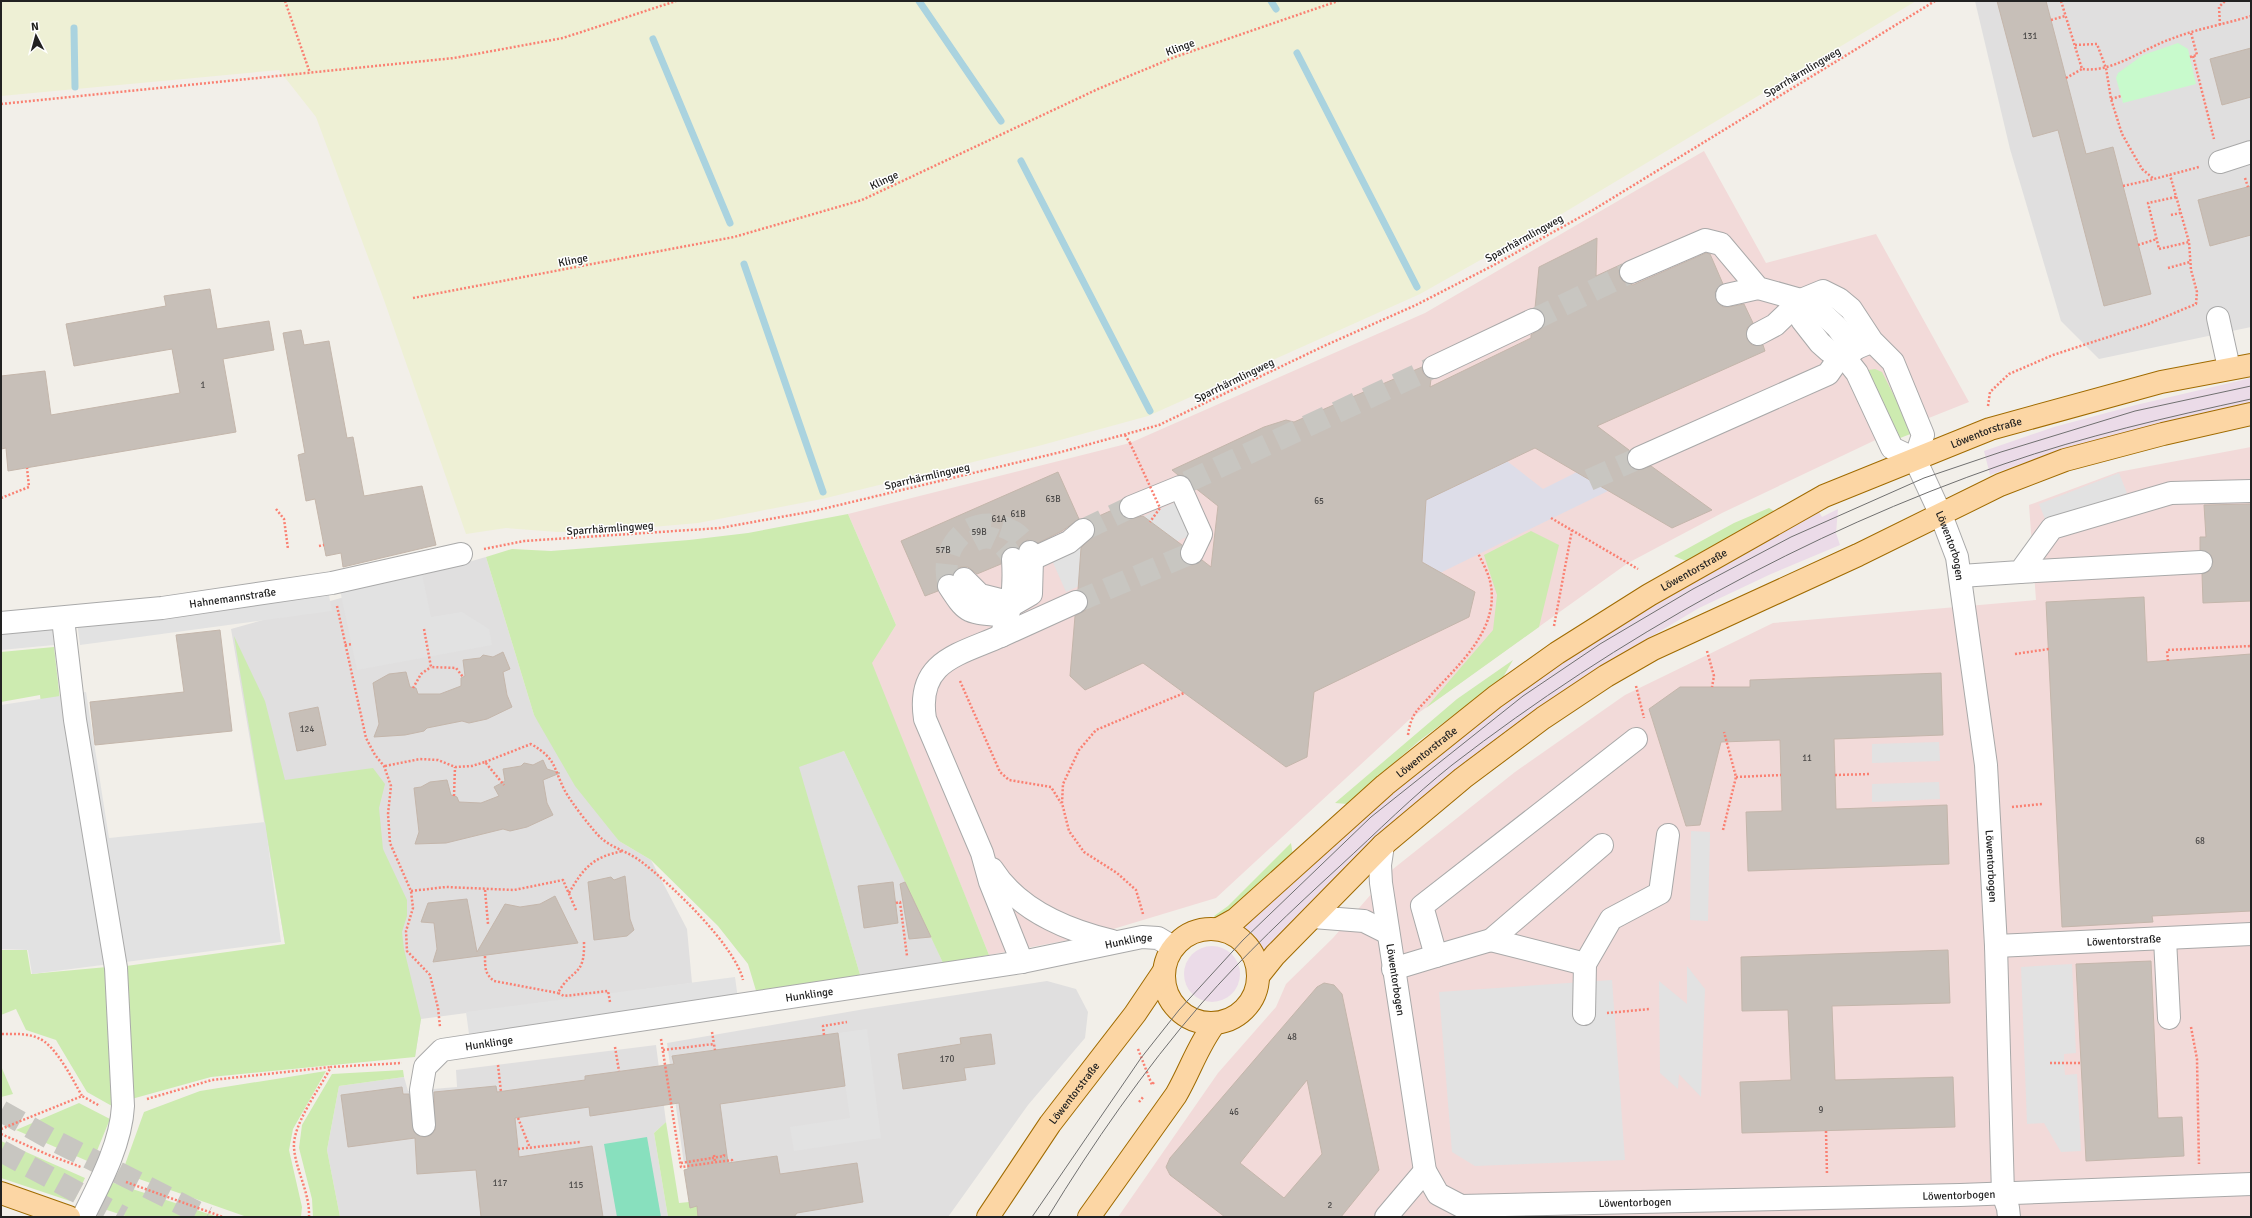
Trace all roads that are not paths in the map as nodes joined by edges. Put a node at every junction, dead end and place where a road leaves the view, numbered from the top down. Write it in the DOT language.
graph roads {
  1 [pos="2251,152"];
  2 [pos="2220,162"];
  3 [pos="1631,272"];
  4 [pos="1758,288"];
  5 [pos="1727,295"];
  6 [pos="1801,300"];
  7 [pos="2218,318"];
  8 [pos="1533,320"];
  9 [pos="1758,334"];
  10 [pos="1856,348"];
  11 [pos="2251,365"];
  12 [pos="1434,367"];
  13 [pos="2229,368"];
  14 [pos="2251,414"];
  15 [pos="1639,458"];
  16 [pos="1915,458"];
  17 [pos="2251,491"];
  18 [pos="1131,507"];
  19 [pos="1941,515"];
  20 [pos="1083,530"];
  21 [pos="1192,553"];
  22 [pos="461,554"];
  23 [pos="2201,562"];
  24 [pos="2020,572"];
  25 [pos="1961,576"];
  26 [pos="957,583"];
  27 [pos="1076,602"];
  28 [pos="1003,614"];
  29 [pos="63,619"];
  30 [pos="1,623"];
  31 [pos="1641,731"];
  32 [pos="1668,835"];
  33 [pos="1383,845"];
  34 [pos="1602,845"];
  35 [pos="982,853"];
  36 [pos="1313,917"];
  37 [pos="1218,929"];
  38 [pos="1388,933"];
  39 [pos="2251,934"];
  40 [pos="2165,939"];
  41 [pos="1491,940"];
  42 [pos="1116,942"];
  43 [pos="1996,946"];
  44 [pos="1173,947"];
  45 [pos="1436,956"];
  46 [pos="1022,962"];
  47 [pos="1585,964"];
  48 [pos="1393,969"];
  49 [pos="1164,971"];
  50 [pos="1259,975"];
  51 [pos="1584,1014"];
  52 [pos="2168,1018"];
  53 [pos="1215,1023"];
  54 [pos="424,1124"];
  55 [pos="1425,1171"];
  56 [pos="2251,1184"];
  57 [pos="1,1193"];
  58 [pos="2003,1194"];
  59 [pos="1681,1209"];
  60 [pos="69,1217"];
  61 [pos="83,1217"];
  62 [pos="988,1217"];
  63 [pos="1089,1217"];
  64 [pos="1386,1217"];
  65 [pos="2009,1217"];
  1 -- 2 [label="street"];
  3 -- 4 [label="street"];
  4 -- 5 [label="street"];
  4 -- 6 [label="street"];
  6 -- 9 [label="street"];
  6 -- 10 [label="street"];
  6 -- 10 [label="street"];
  7 -- 13 [label="street"];
  8 -- 12 [label="street"];
  10 -- 15 [label="street"];
  10 -- 16 [label="street"];
  10 -- 16 [label="street"];
  11 -- 13 [label="main road, Löwentorstraße"];
  13 -- 16 [label="main road, Löwentorstraße"];
  14 -- 19 [label="main road, Löwentorstraße"];
  16 -- 19 [label="street, Löwentorbogen"];
  16 -- 37 [label="main road, Löwentorstraße"];
  17 -- 24 [label="street"];
  18 -- 21 [label="street"];
  19 -- 25 [label="street, Löwentorbogen"];
  19 -- 33 [label="main road, Löwentorstraße"];
  20 -- 28 [label="street"];
  22 -- 29 [label="street, Hahnemannstraße"];
  23 -- 24 [label="street"];
  24 -- 25 [label="street"];
  25 -- 43 [label="street, Löwentorbogen"];
  26 -- 28 [label="street"];
  27 -- 28 [label="street"];
  28 -- 35 [label="street"];
  29 -- 30 [label="street, Hahnemannstraße"];
  29 -- 61 [label="street"];
  31 -- 45 [label="street"];
  32 -- 47 [label="street"];
  33 -- 36 [label="main road, Löwentorstraße"];
  33 -- 38 [label="street, Löwentorbogen"];
  34 -- 41 [label="street"];
  35 -- 42 [label="street"];
  35 -- 46 [label="street"];
  36 -- 38 [label="street, Löwentorbogen"];
  36 -- 50 [label="main road, Löwentorstraße"];
  37 -- 44 [label="main road, Löwentorstraße"];
  37 -- 50 [label="main road, Löwentorstraße"];
  38 -- 48 [label="street, Löwentorbogen"];
  39 -- 40 [label="street, Löwentorstraße"];
  40 -- 43 [label="street, Löwentorstraße"];
  40 -- 52 [label="street"];
  41 -- 45 [label="street"];
  41 -- 47 [label="street"];
  42 -- 44 [label="street, Hunklinge"];
  42 -- 46 [label="street, Hunklinge"];
  43 -- 58 [label="street, Löwentorbogen"];
  44 -- 49 [label="main road, Löwentorstraße"];
  45 -- 48 [label="street"];
  46 -- 54 [label="street, Hunklinge"];
  47 -- 51 [label="street"];
  48 -- 55 [label="street, Löwentorbogen"];
  49 -- 53 [label="main road, Löwentorstraße"];
  49 -- 62 [label="main road, Löwentorstraße"];
  50 -- 53 [label="main road, Löwentorstraße"];
  53 -- 63 [label="main road"];
  55 -- 59 [label="street, Löwentorbogen"];
  55 -- 64 [label="street"];
  56 -- 58 [label="street"];
  57 -- 60 [label="main road"];
  58 -- 59 [label="street, Löwentorbogen"];
  58 -- 65 [label="street"];
}
